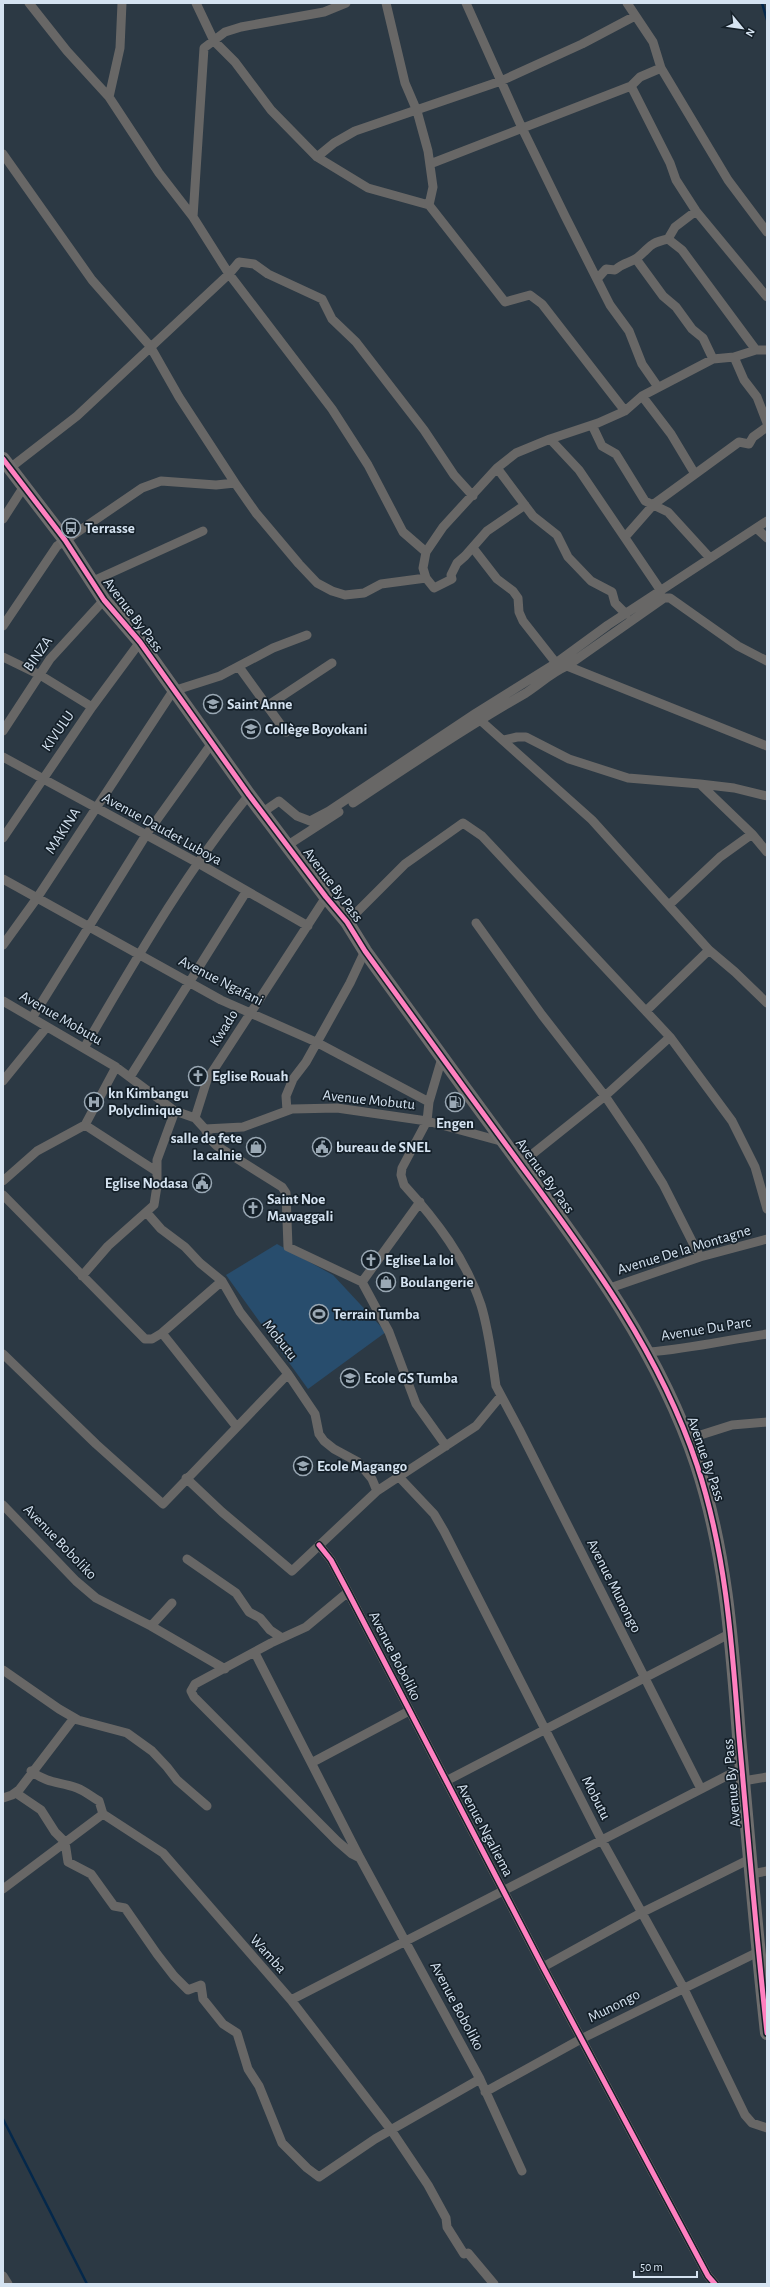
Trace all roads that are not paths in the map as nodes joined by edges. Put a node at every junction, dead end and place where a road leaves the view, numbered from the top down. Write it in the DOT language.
graph roads {
  1 [pos="29,3"];
  2 [pos="122,3"];
  3 [pos="196,3"];
  4 [pos="320,3"];
  5 [pos="346,3"];
  6 [pos="386,3"];
  7 [pos="466,3"];
  8 [pos="627,3"];
  9 [pos="324,12"];
  10 [pos="635,16"];
  11 [pos="214,41"];
  12 [pos="661,68"];
  13 [pos="501,81"];
  14 [pos="631,86"];
  15 [pos="109,97"];
  16 [pos="417,111"];
  17 [pos="522,128"];
  18 [pos="3,154"];
  19 [pos="317,157"];
  20 [pos="430,164"];
  21 [pos="429,205"];
  22 [pos="696,211"];
  23 [pos="193,217"];
  24 [pos="767,232"];
  25 [pos="668,239"];
  26 [pos="636,259"];
  27 [pos="229,274"];
  28 [pos="598,278"];
  29 [pos="767,297"];
  30 [pos="150,346"];
  31 [pos="756,350"];
  32 [pos="767,350"];
  33 [pos="734,357"];
  34 [pos="713,359"];
  35 [pos="658,387"];
  36 [pos="642,396"];
  37 [pos="624,411"];
  38 [pos="767,423"];
  39 [pos="592,425"];
  40 [pos="767,427"];
  41 [pos="550,439"];
  42 [pos="7,463"];
  43 [pos="497,468"];
  44 [pos="695,474"];
  45 [pos="235,483"];
  46 [pos="23,488"];
  47 [pos="473,496"];
  48 [pos="654,504"];
  49 [pos="525,505"];
  50 [pos="3,519"];
  51 [pos="767,521"];
  52 [pos="756,528"];
  53 [pos="203,531"];
  54 [pos="625,537"];
  55 [pos="767,538"];
  56 [pos="65,540"];
  57 [pos="473,548"];
  58 [pos="426,552"];
  59 [pos="710,558"];
  60 [pos="426,578"];
  61 [pos="92,580"];
  62 [pos="661,591"];
  63 [pos="104,600"];
  64 [pos="626,614"];
  65 [pos="3,626"];
  66 [pos="307,635"];
  67 [pos="140,642"];
  68 [pos="3,657"];
  69 [pos="767,661"];
  70 [pos="556,663"];
  71 [pos="332,664"];
  72 [pos="566,666"];
  73 [pos="239,667"];
  74 [pos="40,675"];
  75 [pos="173,691"];
  76 [pos="267,706"];
  77 [pos="92,707"];
  78 [pos="480,720"];
  79 [pos="3,731"];
  80 [pos="286,732"];
  81 [pos="504,740"];
  82 [pos="212,743"];
  83 [pos="767,746"];
  84 [pos="3,757"];
  85 [pos="43,779"];
  86 [pos="700,784"];
  87 [pos="249,795"];
  88 [pos="767,796"];
  89 [pos="95,808"];
  90 [pos="263,812"];
  91 [pos="752,834"];
  92 [pos="146,835"];
  93 [pos="3,838"];
  94 [pos="288,845"];
  95 [pos="767,852"];
  96 [pos="198,863"];
  97 [pos="3,879"];
  98 [pos="246,892"];
  99 [pos="326,897"];
  100 [pos="37,898"];
  101 [pos="669,904"];
  102 [pos="347,922"];
  103 [pos="476,923"];
  104 [pos="308,926"];
  105 [pos="88,927"];
  106 [pos="3,945"];
  107 [pos="708,950"];
  108 [pos="365,951"];
  109 [pos="139,955"];
  110 [pos="190,981"];
  111 [pos="3,1001"];
  112 [pos="767,1003"];
  113 [pos="646,1011"];
  114 [pos="250,1012"];
  115 [pos="32,1018"];
  116 [pos="46,1028"];
  117 [pos="670,1037"];
  118 [pos="316,1042"];
  119 [pos="84,1048"];
  120 [pos="442,1058"];
  121 [pos="116,1067"];
  122 [pos="130,1077"];
  123 [pos="3,1081"];
  124 [pos="605,1096"];
  125 [pos="429,1102"];
  126 [pos="175,1111"];
  127 [pos="287,1111"];
  128 [pos="195,1118"];
  129 [pos="427,1121"];
  130 [pos="84,1126"];
  131 [pos="204,1129"];
  132 [pos="506,1143"];
  133 [pos="520,1164"];
  134 [pos="156,1171"];
  135 [pos="3,1181"];
  136 [pos="3,1195"];
  137 [pos="420,1202"];
  138 [pos="767,1209"];
  139 [pos="147,1213"];
  140 [pos="767,1239"];
  141 [pos="700,1257"];
  142 [pos="82,1276"];
  143 [pos="222,1281"];
  144 [pos="362,1282"];
  145 [pos="610,1288"];
  146 [pos="162,1333"];
  147 [pos="767,1334"];
  148 [pos="649,1352"];
  149 [pos="3,1354"];
  150 [pos="288,1374"];
  151 [pos="500,1397"];
  152 [pos="767,1422"];
  153 [pos="236,1426"];
  154 [pos="688,1438"];
  155 [pos="446,1446"];
  156 [pos="186,1478"];
  157 [pos="400,1478"];
  158 [pos="377,1491"];
  159 [pos="3,1505"];
  160 [pos="319,1545"];
  161 [pos="187,1559"];
  162 [pos="348,1592"];
  163 [pos="172,1603"];
  164 [pos="151,1626"];
  165 [pos="731,1633"];
  166 [pos="282,1638"];
  167 [pos="255,1653"];
  168 [pos="224,1668"];
  169 [pos="3,1670"];
  170 [pos="644,1677"];
  171 [pos="409,1711"];
  172 [pos="74,1718"];
  173 [pos="546,1730"];
  174 [pos="313,1762"];
  175 [pos="31,1771"];
  176 [pos="743,1774"];
  177 [pos="767,1777"];
  178 [pos="446,1781"];
  179 [pos="701,1788"];
  180 [pos="16,1793"];
  181 [pos="3,1798"];
  182 [pos="207,1806"];
  183 [pos="103,1814"];
  184 [pos="601,1839"];
  185 [pos="65,1842"];
  186 [pos="360,1858"];
  187 [pos="750,1859"];
  188 [pos="767,1871"];
  189 [pos="752,1874"];
  190 [pos="3,1889"];
  191 [pos="503,1890"];
  192 [pos="641,1913"];
  193 [pos="405,1940"];
  194 [pos="758,1952"];
  195 [pos="543,1967"];
  196 [pos="683,1987"];
  197 [pos="291,2000"];
  198 [pos="767,2033"];
  199 [pos="581,2038"];
  200 [pos="480,2079"];
  201 [pos="485,2092"];
  202 [pos="767,2128"];
  203 [pos="391,2130"];
  204 [pos="522,2171"];
  205 [pos="3,2276"];
  206 [pos="8,2284"];
  207 [pos="494,2284"];
  208 [pos="715,2284"];
  1 -- 15 [label="street"];
  2 -- 15 [label="street"];
  3 -- 11 [label="street"];
  4 -- 9 [label="street"];
  5 -- 9 [label="street"];
  6 -- 16 [label="street"];
  7 -- 13 [label="street"];
  8 -- 10 [label="street"];
  9 -- 11 [label="street"];
  10 -- 12 [label="street"];
  10 -- 13 [label="street"];
  11 -- 19 [label="street"];
  11 -- 23 [label="street"];
  12 -- 14 [label="street"];
  12 -- 24 [label="street"];
  13 -- 16 [label="street"];
  13 -- 17 [label="street"];
  14 -- 17 [label="street"];
  14 -- 22 [label="street"];
  15 -- 23 [label="street"];
  16 -- 19 [label="street"];
  16 -- 20 [label="street"];
  17 -- 20 [label="street"];
  17 -- 28 [label="street"];
  18 -- 30 [label="street"];
  19 -- 21 [label="street"];
  20 -- 21 [label="street"];
  21 -- 37 [label="street"];
  22 -- 25 [label="street"];
  22 -- 29 [label="street"];
  23 -- 27 [label="street"];
  25 -- 26 [label="street"];
  25 -- 31 [label="street"];
  26 -- 28 [label="street"];
  26 -- 34 [label="street"];
  27 -- 30 [label="street"];
  27 -- 47 [label="street"];
  27 -- 58 [label="street"];
  28 -- 35 [label="street"];
  30 -- 42 [label="street"];
  30 -- 45 [label="street"];
  31 -- 32 [label="street"];
  31 -- 33 [label="street"];
  33 -- 34 [label="street"];
  33 -- 38 [label="street"];
  34 -- 35 [label="street"];
  35 -- 36 [label="street"];
  36 -- 37 [label="street"];
  36 -- 44 [label="street"];
  37 -- 39 [label="street"];
  39 -- 41 [label="street"];
  39 -- 48 [label="street"];
  40 -- 44 [label="street"];
  41 -- 43 [label="street"];
  41 -- 54 [label="street"];
  42 -- 46 [label="highway, Avenue By Pass"];
  43 -- 47 [label="street"];
  43 -- 49 [label="street"];
  44 -- 48 [label="street"];
  45 -- 56 [label="street"];
  45 -- 60 [label="street"];
  46 -- 50 [label="street"];
  46 -- 56 [label="highway, Avenue By Pass"];
  47 -- 58 [label="street"];
  48 -- 54 [label="street"];
  48 -- 59 [label="street"];
  49 -- 57 [label="street"];
  49 -- 64 [label="street"];
  51 -- 52 [label="street"];
  52 -- 55 [label="street"];
  52 -- 59 [label="street"];
  53 -- 61 [label="street"];
  54 -- 62 [label="street"];
  56 -- 61 [label="highway, Avenue By Pass"];
  56 -- 65 [label="street"];
  57 -- 60 [label="street"];
  57 -- 70 [label="street"];
  58 -- 60 [label="street"];
  59 -- 62 [label="street"];
  61 -- 63 [label="highway, Avenue By Pass"];
  62 -- 64 [label="street"];
  63 -- 67 [label="highway, Avenue By Pass"];
  63 -- 74 [label="street, BINZA"];
  64 -- 70 [label="street"];
  66 -- 73 [label="street"];
  67 -- 75 [label="highway, Avenue By Pass"];
  67 -- 77 [label="street, KIVULU"];
  68 -- 74 [label="street"];
  69 -- 72 [label="street"];
  70 -- 90 [label="street"];
  71 -- 76 [label="street"];
  72 -- 78 [label="street"];
  72 -- 83 [label="street"];
  73 -- 75 [label="street"];
  73 -- 76 [label="street"];
  74 -- 77 [label="street"];
  74 -- 79 [label="street, BINZA"];
  75 -- 82 [label="highway, Avenue By Pass"];
  75 -- 89 [label="street, MAKINA"];
  76 -- 80 [label="street"];
  77 -- 85 [label="street, KIVULU"];
  78 -- 81 [label="street"];
  78 -- 94 [label="street"];
  81 -- 86 [label="street"];
  81 -- 101 [label="street"];
  82 -- 87 [label="highway, Avenue By Pass"];
  82 -- 92 [label="street"];
  84 -- 85 [label="street, Avenue Daudet Luboya"];
  85 -- 89 [label="street, Avenue Daudet Luboya"];
  85 -- 93 [label="street, KIVULU"];
  86 -- 88 [label="street"];
  86 -- 91 [label="street"];
  87 -- 90 [label="highway, Avenue By Pass"];
  87 -- 96 [label="street"];
  89 -- 92 [label="street, Avenue Daudet Luboya"];
  89 -- 100 [label="street, MAKINA"];
  90 -- 94 [label="highway, Avenue By Pass"];
  91 -- 95 [label="street"];
  91 -- 101 [label="street"];
  92 -- 96 [label="street, Avenue Daudet Luboya"];
  92 -- 105 [label="street"];
  94 -- 99 [label="highway, Avenue By Pass"];
  96 -- 98 [label="street, Avenue Daudet Luboya"];
  96 -- 109 [label="street"];
  97 -- 100 [label="street, Avenue Ngafani"];
  98 -- 104 [label="street, Avenue Daudet Luboya"];
  98 -- 110 [label="street"];
  99 -- 102 [label="highway, Avenue By Pass"];
  99 -- 104 [label="street, Kwado"];
  100 -- 105 [label="street, Avenue Ngafani"];
  100 -- 106 [label="street, MAKINA"];
  101 -- 107 [label="street"];
  102 -- 108 [label="highway, Avenue By Pass"];
  102 -- 113 [label="street"];
  103 -- 124 [label="street"];
  104 -- 114 [label="street, Kwado"];
  105 -- 109 [label="street, Avenue Ngafani"];
  105 -- 115 [label="street"];
  107 -- 112 [label="street"];
  107 -- 113 [label="street"];
  108 -- 118 [label="street"];
  108 -- 120 [label="highway, Avenue By Pass"];
  109 -- 110 [label="street, Avenue Ngafani"];
  109 -- 119 [label="street"];
  110 -- 114 [label="street, Avenue Ngafani"];
  110 -- 122 [label="street"];
  111 -- 115 [label="street, Avenue Mobutu"];
  113 -- 117 [label="street"];
  114 -- 118 [label="street, Avenue Ngafani"];
  114 -- 128 [label="street, Kwado"];
  115 -- 116 [label="street, Avenue Mobutu"];
  116 -- 119 [label="street, Avenue Mobutu"];
  116 -- 123 [label="street"];
  117 -- 124 [label="street"];
  117 -- 138 [label="street"];
  118 -- 125 [label="street, Avenue Ngafani"];
  118 -- 127 [label="street"];
  119 -- 121 [label="street, Avenue Mobutu"];
  120 -- 125 [label="street"];
  120 -- 132 [label="highway, Avenue By Pass"];
  121 -- 122 [label="street, Avenue Mobutu"];
  121 -- 130 [label="street"];
  122 -- 126 [label="street, Avenue Mobutu"];
  124 -- 133 [label="street"];
  124 -- 141 [label="street"];
  125 -- 129 [label="street"];
  126 -- 128 [label="street, Avenue Mobutu"];
  126 -- 134 [label="street"];
  127 -- 129 [label="street, Avenue Mobutu"];
  127 -- 131 [label="street, Avenue Mobutu"];
  128 -- 131 [label="street"];
  129 -- 132 [label="street, Avenue Mobutu"];
  129 -- 137 [label="street, Avenue Munongo"];
  130 -- 134 [label="street"];
  130 -- 135 [label="street"];
  131 -- 144 [label="street"];
  132 -- 133 [label="highway, Avenue By Pass"];
  133 -- 145 [label="highway, Avenue By Pass"];
  134 -- 139 [label="street"];
  136 -- 142 [label="street"];
  137 -- 144 [label="street"];
  137 -- 151 [label="street, Avenue Munongo"];
  139 -- 142 [label="street"];
  139 -- 143 [label="street, Mobutu"];
  140 -- 141 [label="street, Avenue De la Montagne"];
  141 -- 145 [label="street, Avenue De la Montagne"];
  142 -- 146 [label="street"];
  143 -- 146 [label="street"];
  143 -- 150 [label="street, Mobutu"];
  144 -- 155 [label="street"];
  145 -- 148 [label="highway, Avenue By Pass"];
  146 -- 153 [label="street"];
  147 -- 148 [label="street, Avenue Du Parc"];
  148 -- 154 [label="highway, Avenue By Pass"];
  149 -- 156 [label="street"];
  150 -- 153 [label="street"];
  150 -- 158 [label="street, Mobutu"];
  151 -- 155 [label="street"];
  151 -- 170 [label="street, Avenue Munongo"];
  152 -- 154 [label="street"];
  153 -- 156 [label="street"];
  154 -- 165 [label="highway, Avenue By Pass"];
  155 -- 157 [label="street"];
  156 -- 160 [label="street"];
  157 -- 158 [label="street"];
  157 -- 173 [label="street, Mobutu"];
  158 -- 160 [label="street"];
  159 -- 164 [label="street, Avenue Boboliko"];
  160 -- 162 [label="street, Avenue Boboliko"];
  161 -- 166 [label="street"];
  162 -- 166 [label="street, Avenue Boboliko"];
  162 -- 171 [label="street, Avenue Boboliko"];
  163 -- 164 [label="street"];
  164 -- 168 [label="street, Avenue Boboliko"];
  165 -- 170 [label="street"];
  165 -- 176 [label="highway, Avenue By Pass"];
  166 -- 167 [label="street, Avenue Boboliko"];
  167 -- 168 [label="street, Avenue Boboliko"];
  167 -- 174 [label="street, Avenue Boboliko"];
  168 -- 186 [label="street, Avenue Boboliko"];
  169 -- 172 [label="street"];
  170 -- 173 [label="street"];
  170 -- 179 [label="street, Avenue Munongo"];
  171 -- 174 [label="street"];
  171 -- 178 [label="street, Avenue Boboliko"];
  172 -- 175 [label="street"];
  172 -- 182 [label="street"];
  173 -- 178 [label="street"];
  173 -- 184 [label="street, Mobutu"];
  174 -- 186 [label="street, Avenue Boboliko"];
  175 -- 180 [label="street"];
  175 -- 183 [label="street, Wamba"];
  176 -- 177 [label="street, Avenue Ngaliema"];
  176 -- 179 [label="street, Avenue Ngaliema"];
  176 -- 187 [label="highway, Avenue By Pass"];
  178 -- 191 [label="street, Avenue Ngaliema"];
  179 -- 184 [label="street, Avenue Ngaliema"];
  180 -- 181 [label="street"];
  180 -- 185 [label="street"];
  183 -- 185 [label="street"];
  183 -- 197 [label="street, Wamba"];
  184 -- 191 [label="street, Avenue Ngaliema"];
  184 -- 192 [label="street, Mobutu"];
  185 -- 190 [label="street"];
  185 -- 203 [label="street"];
  186 -- 193 [label="street, Avenue Boboliko"];
  187 -- 189 [label="highway, Avenue By Pass"];
  187 -- 192 [label="street"];
  188 -- 189 [label="street"];
  189 -- 194 [label="highway, Avenue By Pass"];
  191 -- 193 [label="street, Avenue Ngaliema"];
  191 -- 195 [label="street"];
  192 -- 195 [label="street"];
  192 -- 196 [label="street, Mobutu"];
  193 -- 197 [label="street, Avenue Ngaliema"];
  193 -- 200 [label="street, Avenue Boboliko"];
  194 -- 196 [label="street, Munongo"];
  194 -- 198 [label="highway, Avenue By Pass"];
  195 -- 199 [label="street"];
  196 -- 199 [label="street, Munongo"];
  196 -- 202 [label="street, Mobutu"];
  197 -- 203 [label="street, Wamba"];
  199 -- 201 [label="street, Munongo"];
  199 -- 208 [label="street"];
  200 -- 201 [label="street, Avenue Boboliko"];
  200 -- 203 [label="street"];
  201 -- 204 [label="street, Avenue Boboliko"];
  203 -- 207 [label="street, Wamba"];
  205 -- 206 [label="street"];
}
